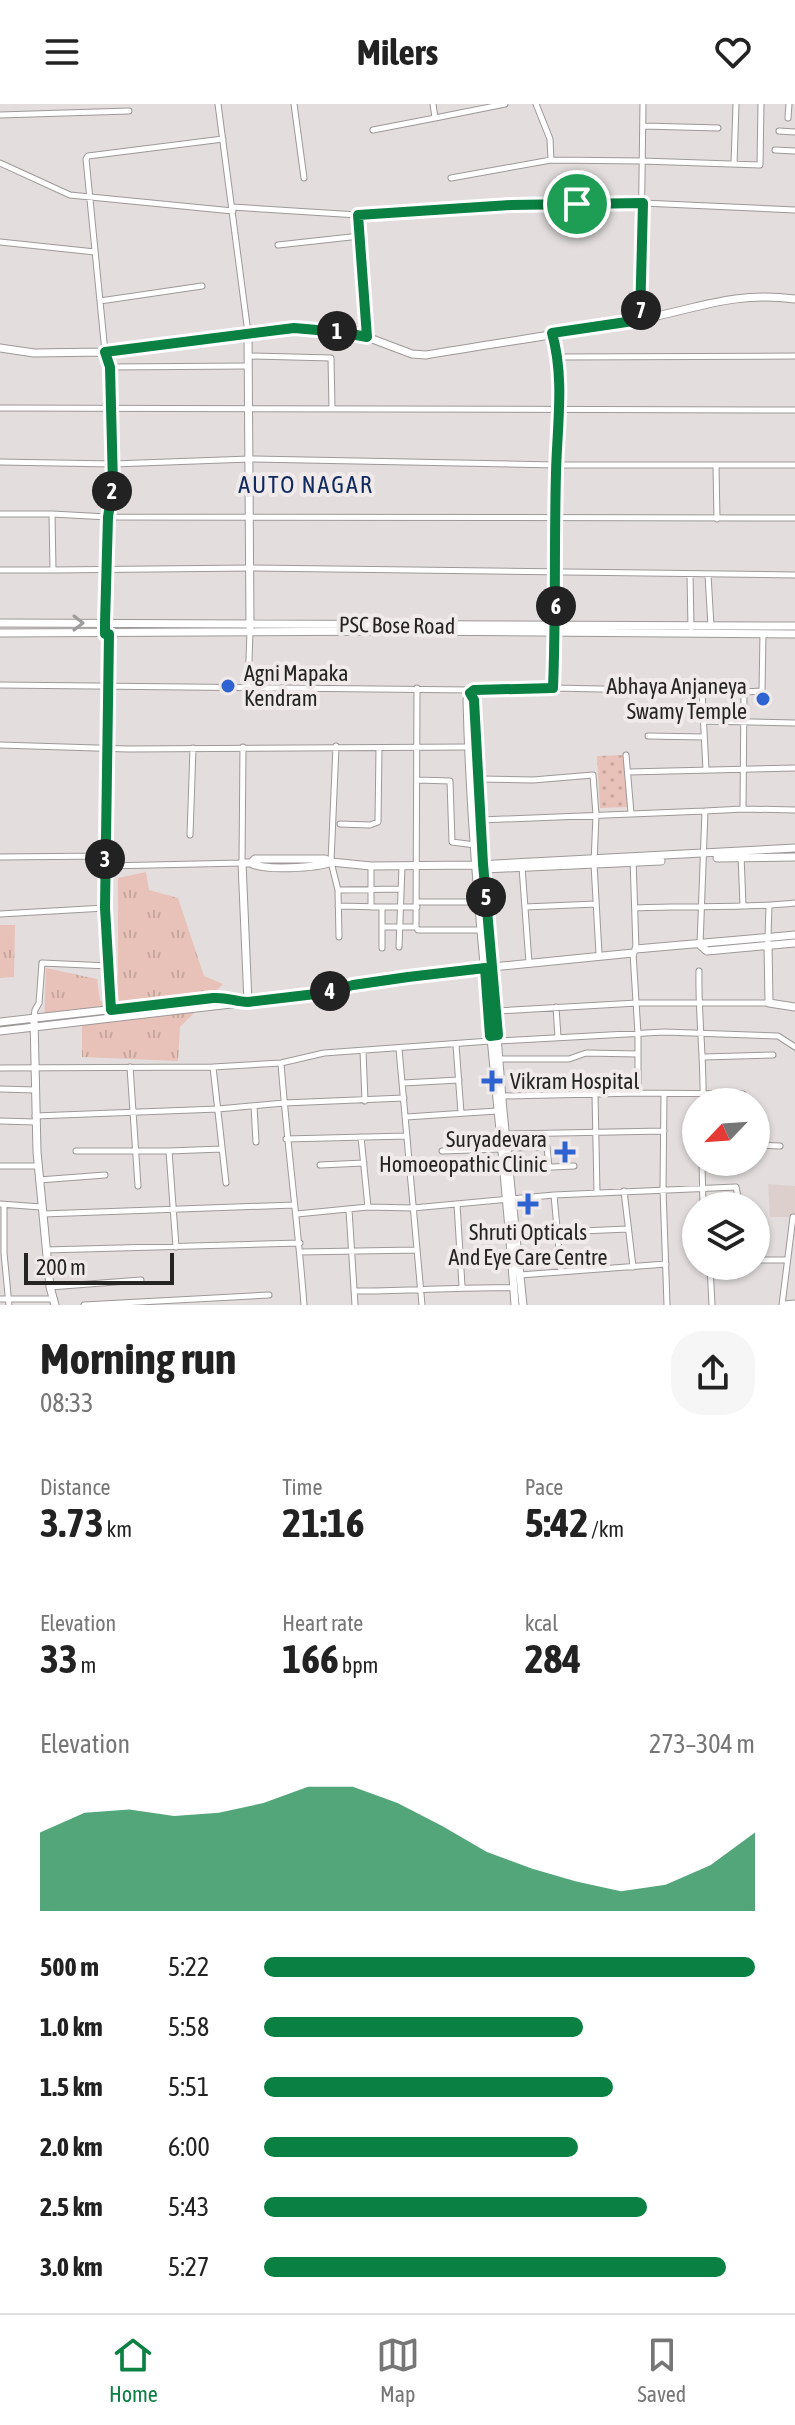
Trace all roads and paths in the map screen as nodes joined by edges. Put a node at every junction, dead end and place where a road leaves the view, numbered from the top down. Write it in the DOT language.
graph roads {
  1 [pos="67,104"];
  2 [pos="218,104"];
  3 [pos="294,104"];
  4 [pos="433,104"];
  5 [pos="505,104"];
  6 [pos="536,104"];
  7 [pos="643,104"];
  8 [pos="736,104"];
  9 [pos="761,104"];
  10 [pos="789,104"];
  11 [pos="470,107"];
  12 [pos="129,111"];
  13 [pos="68,113"];
  14 [pos="0,115"];
  15 [pos="435,118"];
  16 [pos="788,118"];
  17 [pos="644,126"];
  18 [pos="718,128"];
  19 [pos="373,130"];
  20 [pos="779,131"];
  21 [pos="795,132"];
  22 [pos="223,139"];
  23 [pos="775,150"];
  24 [pos="795,151"];
  25 [pos="551,160"];
  26 [pos="642,161"];
  27 [pos="0,163"];
  28 [pos="734,164"];
  29 [pos="304,178"];
  30 [pos="451,178"];
  31 [pos="90,197"];
  32 [pos="643,203"];
  33 [pos="232,209"];
  34 [pos="795,210"];
  35 [pos="358,215"];
  36 [pos="360,236"];
  37 [pos="0,242"];
  38 [pos="278,245"];
  39 [pos="95,252"];
  40 [pos="202,286"];
  41 [pos="795,299"];
  42 [pos="100,301"];
  43 [pos="640,320"];
  44 [pos="248,333"];
  45 [pos="552,333"];
  46 [pos="367,337"];
  47 [pos="0,348"];
  48 [pos="105,352"];
  49 [pos="249,356"];
  50 [pos="795,356"];
  51 [pos="559,357"];
  52 [pos="249,366"];
  53 [pos="110,367"];
  54 [pos="0,408"];
  55 [pos="249,408"];
  56 [pos="332,408"];
  57 [pos="560,408"];
  58 [pos="111,410"];
  59 [pos="795,410"];
  60 [pos="250,459"];
  61 [pos="0,462"];
  62 [pos="113,464"];
  63 [pos="556,465"];
  64 [pos="795,465"];
  65 [pos="716,466"];
  66 [pos="0,514"];
  67 [pos="52,514"];
  68 [pos="108,517"];
  69 [pos="250,517"];
  70 [pos="795,518"];
  71 [pos="555,519"];
  72 [pos="717,519"];
  73 [pos="251,568"];
  74 [pos="107,569"];
  75 [pos="0,570"];
  76 [pos="53,570"];
  77 [pos="555,573"];
  78 [pos="708,574"];
  79 [pos="690,575"];
  80 [pos="795,575"];
  81 [pos="0,623"];
  82 [pos="105,623"];
  83 [pos="711,626"];
  84 [pos="795,626"];
  85 [pos="250,627"];
  86 [pos="556,629"];
  87 [pos="691,629"];
  88 [pos="0,633"];
  89 [pos="763,633"];
  90 [pos="107,634"];
  91 [pos="795,634"];
  92 [pos="0,685"];
  93 [pos="109,686"];
  94 [pos="248,688"];
  95 [pos="417,688"];
  96 [pos="553,688"];
  97 [pos="702,691"];
  98 [pos="744,692"];
  99 [pos="471,693"];
  100 [pos="703,721"];
  101 [pos="744,722"];
  102 [pos="795,723"];
  103 [pos="648,736"];
  104 [pos="704,737"];
  105 [pos="0,745"];
  106 [pos="336,746"];
  107 [pos="243,747"];
  108 [pos="468,747"];
  109 [pos="106,748"];
  110 [pos="194,748"];
  111 [pos="379,748"];
  112 [pos="418,749"];
  113 [pos="626,755"];
  114 [pos="795,768"];
  115 [pos="743,769"];
  116 [pos="706,770"];
  117 [pos="628,772"];
  118 [pos="478,779"];
  119 [pos="418,780"];
  120 [pos="743,809"];
  121 [pos="795,810"];
  122 [pos="705,811"];
  123 [pos="631,813"];
  124 [pos="596,815"];
  125 [pos="481,820"];
  126 [pos="340,824"];
  127 [pos="190,835"];
  128 [pos="475,845"];
  129 [pos="795,848"];
  130 [pos="741,855"];
  131 [pos="105,856"];
  132 [pos="703,856"];
  133 [pos="0,857"];
  134 [pos="795,857"];
  135 [pos="634,860"];
  136 [pos="595,861"];
  137 [pos="331,862"];
  138 [pos="247,863"];
  139 [pos="418,865"];
  140 [pos="106,866"];
  141 [pos="371,866"];
  142 [pos="402,866"];
  143 [pos="480,866"];
  144 [pos="522,867"];
  145 [pos="401,889"];
  146 [pos="338,890"];
  147 [pos="371,890"];
  148 [pos="479,902"];
  149 [pos="795,903"];
  150 [pos="417,904"];
  151 [pos="596,904"];
  152 [pos="702,905"];
  153 [pos="338,906"];
  154 [pos="743,906"];
  155 [pos="769,906"];
  156 [pos="371,907"];
  157 [pos="382,907"];
  158 [pos="400,907"];
  159 [pos="525,907"];
  160 [pos="105,908"];
  161 [pos="635,908"];
  162 [pos="0,914"];
  163 [pos="382,927"];
  164 [pos="399,927"];
  165 [pos="416,927"];
  166 [pos="482,930"];
  167 [pos="795,935"];
  168 [pos="339,937"];
  169 [pos="768,941"];
  170 [pos="795,943"];
  171 [pos="700,945"];
  172 [pos="399,947"];
  173 [pos="382,948"];
  174 [pos="634,951"];
  175 [pos="599,954"];
  176 [pos="529,963"];
  177 [pos="109,966"];
  178 [pos="488,967"];
  179 [pos="699,971"];
  180 [pos="244,1002"];
  181 [pos="698,1002"];
  182 [pos="637,1003"];
  183 [pos="769,1003"];
  184 [pos="556,1007"];
  185 [pos="795,1007"];
  186 [pos="497,1011"];
  187 [pos="112,1014"];
  188 [pos="0,1022"];
  189 [pos="34,1023"];
  190 [pos="0,1031"];
  191 [pos="638,1034"];
  192 [pos="701,1035"];
  193 [pos="558,1037"];
  194 [pos="494,1038"];
  195 [pos="456,1045"];
  196 [pos="795,1047"];
  197 [pos="399,1049"];
  198 [pos="363,1051"];
  199 [pos="638,1054"];
  200 [pos="773,1055"];
  201 [pos="704,1057"];
  202 [pos="500,1059"];
  203 [pos="281,1063"];
  204 [pos="130,1067"];
  205 [pos="213,1067"];
  206 [pos="0,1068"];
  207 [pos="36,1068"];
  208 [pos="459,1080"];
  209 [pos="403,1083"];
  210 [pos="703,1088"];
  211 [pos="0,1089"];
  212 [pos="37,1090"];
  213 [pos="638,1093"];
  214 [pos="682,1093"];
  215 [pos="595,1094"];
  216 [pos="664,1094"];
  217 [pos="503,1096"];
  218 [pos="404,1098"];
  219 [pos="365,1101"];
  220 [pos="284,1103"];
  221 [pos="254,1106"];
  222 [pos="218,1109"];
  223 [pos="497,1111"];
  224 [pos="461,1113"];
  225 [pos="133,1114"];
  226 [pos="406,1117"];
  227 [pos="36,1119"];
  228 [pos="0,1121"];
  229 [pos="664,1131"];
  230 [pos="595,1132"];
  231 [pos="505,1134"];
  232 [pos="407,1136"];
  233 [pos="361,1137"];
  234 [pos="286,1139"];
  235 [pos="256,1142"];
  236 [pos="770,1146"];
  237 [pos="780,1146"];
  238 [pos="222,1149"];
  239 [pos="503,1149"];
  240 [pos="136,1150"];
  241 [pos="76,1151"];
  242 [pos="169,1151"];
  243 [pos="442,1151"];
  244 [pos="364,1163"];
  245 [pos="320,1165"];
  246 [pos="0,1166"];
  247 [pos="39,1166"];
  248 [pos="574,1166"];
  249 [pos="549,1167"];
  250 [pos="509,1169"];
  251 [pos="105,1175"];
  252 [pos="702,1176"];
  253 [pos="39,1180"];
  254 [pos="226,1183"];
  255 [pos="138,1186"];
  256 [pos="702,1188"];
  257 [pos="663,1189"];
  258 [pos="624,1191"];
  259 [pos="702,1192"];
  260 [pos="737,1192"];
  261 [pos="597,1193"];
  262 [pos="554,1195"];
  263 [pos="509,1199"];
  264 [pos="2,1204"];
  265 [pos="457,1204"];
  266 [pos="294,1205"];
  267 [pos="173,1207"];
  268 [pos="368,1207"];
  269 [pos="413,1208"];
  270 [pos="42,1210"];
  271 [pos="349,1210"];
  272 [pos="297,1214"];
  273 [pos="793,1217"];
  274 [pos="628,1229"];
  275 [pos="557,1232"];
  276 [pos="300,1243"];
  277 [pos="176,1247"];
  278 [pos="46,1250"];
  279 [pos="417,1250"];
  280 [pos="351,1251"];
  281 [pos="300,1252"];
  282 [pos="2,1253"];
  283 [pos="770,1260"];
  284 [pos="786,1260"];
  285 [pos="666,1264"];
  286 [pos="633,1267"];
  287 [pos="561,1272"];
  288 [pos="519,1275"];
  289 [pos="141,1280"];
  290 [pos="711,1280"];
  291 [pos="462,1286"];
  292 [pos="50,1287"];
  293 [pos="514,1288"];
  294 [pos="354,1291"];
  295 [pos="420,1292"];
  296 [pos="269,1295"];
  297 [pos="0,1299"];
  298 [pos="8,1302"];
  299 [pos="54,1302"];
  300 [pos="195,1302"];
  301 [pos="129,1304"];
  302 [pos="795,1304"];
  303 [pos="84,1305"];
  304 [pos="304,1305"];
  305 [pos="355,1305"];
  306 [pos="422,1305"];
  307 [pos="515,1305"];
  308 [pos="523,1305"];
  309 [pos="667,1305"];
  310 [pos="712,1305"];
  311 [pos="783,1305"];
  1 -- 13 [label="street"];
  2 -- 22 [label="street"];
  3 -- 29 [label="street"];
  4 -- 15 [label="street"];
  5 -- 11 [label="street"];
  6 -- 25 [label="street"];
  7 -- 17 [label="street"];
  8 -- 28 [label="street"];
  9 -- 28 [label="street"];
  10 -- 16 [label="street"];
  11 -- 15 [label="street"];
  12 -- 13 [label="street"];
  13 -- 14 [label="street"];
  15 -- 19 [label="street"];
  17 -- 18 [label="street"];
  17 -- 26 [label="street"];
  20 -- 21 [label="street"];
  22 -- 31 [label="street"];
  22 -- 33 [label="street"];
  23 -- 24 [label="street"];
  25 -- 26 [label="street"];
  25 -- 30 [label="street"];
  26 -- 28 [label="street"];
  26 -- 32 [label="street"];
  27 -- 31 [label="street"];
  31 -- 33 [label="street"];
  31 -- 39 [label="street"];
  32 -- 34 [label="street"];
  32 -- 35 [label="street"];
  32 -- 43 [label="street"];
  33 -- 35 [label="street"];
  33 -- 44 [label="street"];
  35 -- 36 [label="street"];
  36 -- 38 [label="street"];
  36 -- 46 [label="street"];
  37 -- 39 [label="street"];
  39 -- 42 [label="street"];
  40 -- 42 [label="street"];
  41 -- 43 [label="street"];
  42 -- 48 [label="street"];
  43 -- 45 [label="street"];
  44 -- 46 [label="street"];
  44 -- 48 [label="street"];
  44 -- 49 [label="street"];
  45 -- 46 [label="street"];
  45 -- 51 [label="street"];
  47 -- 48 [label="street"];
  48 -- 53 [label="street"];
  49 -- 52 [label="street"];
  49 -- 56 [label="street"];
  50 -- 51 [label="street"];
  51 -- 57 [label="street"];
  52 -- 53 [label="street"];
  52 -- 55 [label="street"];
  53 -- 58 [label="street"];
  54 -- 58 [label="street"];
  55 -- 56 [label="street"];
  55 -- 58 [label="street"];
  55 -- 60 [label="street"];
  56 -- 57 [label="street"];
  57 -- 59 [label="street"];
  57 -- 63 [label="street"];
  58 -- 62 [label="street"];
  60 -- 62 [label="street"];
  60 -- 63 [label="street"];
  60 -- 69 [label="street"];
  61 -- 62 [label="street"];
  62 -- 68 [label="street"];
  63 -- 65 [label="street"];
  63 -- 71 [label="street"];
  64 -- 65 [label="street"];
  65 -- 72 [label="street"];
  66 -- 67 [label="street"];
  67 -- 68 [label="street"];
  67 -- 76 [label="street"];
  68 -- 69 [label="street"];
  68 -- 74 [label="street"];
  69 -- 71 [label="street"];
  69 -- 73 [label="street"];
  70 -- 72 [label="street"];
  71 -- 72 [label="street"];
  71 -- 77 [label="street"];
  73 -- 74 [label="street"];
  73 -- 77 [label="street"];
  73 -- 85 [label="street"];
  74 -- 76 [label="street"];
  74 -- 82 [label="street"];
  75 -- 76 [label="street"];
  77 -- 79 [label="street"];
  77 -- 86 [label="street"];
  78 -- 79 [label="street"];
  78 -- 80 [label="street"];
  78 -- 83 [label="street"];
  79 -- 87 [label="street"];
  81 -- 82 [label="street, PSC Bose Road, one-way"];
  82 -- 85 [label="street, PSC Bose Road"];
  82 -- 90 [label="street"];
  83 -- 84 [label="street, PSC Bose Road"];
  83 -- 87 [label="street, PSC Bose Road"];
  85 -- 86 [label="street, PSC Bose Road"];
  85 -- 90 [label="street, PSC Bose Road"];
  85 -- 94 [label="street"];
  86 -- 87 [label="street, PSC Bose Road"];
  86 -- 96 [label="street"];
  87 -- 89 [label="street, PSC Bose Road"];
  88 -- 90 [label="street, PSC Bose Road"];
  89 -- 91 [label="street, PSC Bose Road"];
  89 -- 98 [label="street"];
  90 -- 93 [label="street"];
  92 -- 93 [label="street"];
  93 -- 94 [label="street"];
  93 -- 109 [label="street"];
  94 -- 95 [label="street"];
  95 -- 99 [label="street"];
  95 -- 112 [label="street"];
  96 -- 97 [label="street"];
  96 -- 99 [label="street"];
  97 -- 98 [label="street"];
  97 -- 100 [label="street"];
  98 -- 101 [label="street"];
  99 -- 108 [label="street"];
  99 -- 118 [label="street"];
  100 -- 101 [label="street"];
  100 -- 104 [label="street"];
  101 -- 102 [label="street"];
  101 -- 115 [label="street"];
  103 -- 104 [label="street"];
  104 -- 116 [label="street"];
  105 -- 109 [label="street"];
  106 -- 107 [label="street"];
  106 -- 111 [label="street"];
  106 -- 137 [label="street"];
  107 -- 110 [label="street"];
  107 -- 138 [label="street"];
  108 -- 112 [label="street"];
  108 -- 128 [label="street"];
  109 -- 110 [label="street"];
  109 -- 131 [label="street"];
  110 -- 127 [label="street"];
  111 -- 112 [label="street"];
  111 -- 126 [label="street"];
  112 -- 119 [label="street"];
  113 -- 117 [label="street"];
  114 -- 115 [label="street"];
  115 -- 116 [label="street"];
  115 -- 120 [label="street"];
  116 -- 117 [label="street"];
  117 -- 123 [label="street"];
  118 -- 124 [label="street"];
  118 -- 125 [label="street"];
  119 -- 128 [label="street"];
  119 -- 139 [label="street"];
  120 -- 121 [label="street"];
  120 -- 122 [label="street"];
  122 -- 123 [label="street"];
  122 -- 132 [label="street"];
  123 -- 124 [label="street"];
  124 -- 125 [label="street"];
  124 -- 136 [label="street"];
  125 -- 143 [label="street"];
  128 -- 143 [label="street"];
  129 -- 130 [label="street"];
  130 -- 132 [label="street"];
  130 -- 134 [label="street"];
  130 -- 154 [label="street"];
  131 -- 133 [label="street"];
  131 -- 140 [label="street"];
  132 -- 135 [label="street"];
  132 -- 152 [label="street"];
  135 -- 136 [label="street"];
  135 -- 161 [label="street"];
  136 -- 143 [label="street"];
  136 -- 144 [label="street"];
  136 -- 151 [label="street"];
  137 -- 138 [label="street"];
  137 -- 141 [label="street"];
  137 -- 146 [label="street"];
  138 -- 140 [label="street"];
  138 -- 180 [label="street"];
  139 -- 142 [label="street"];
  139 -- 143 [label="street"];
  139 -- 150 [label="street"];
  140 -- 160 [label="street"];
  141 -- 142 [label="street"];
  141 -- 147 [label="street"];
  142 -- 145 [label="street"];
  143 -- 144 [label="street"];
  143 -- 148 [label="street"];
  143 -- 178 [label="street"];
  144 -- 159 [label="street"];
  145 -- 147 [label="street"];
  145 -- 158 [label="street"];
  146 -- 147 [label="street"];
  146 -- 153 [label="street"];
  147 -- 156 [label="street"];
  148 -- 150 [label="street"];
  148 -- 166 [label="street"];
  149 -- 155 [label="street"];
  150 -- 158 [label="street"];
  150 -- 165 [label="street"];
  151 -- 159 [label="street"];
  151 -- 175 [label="street"];
  152 -- 154 [label="street"];
  152 -- 161 [label="street"];
  152 -- 171 [label="street"];
  153 -- 156 [label="street"];
  153 -- 168 [label="street"];
  154 -- 155 [label="street"];
  155 -- 169 [label="street"];
  156 -- 157 [label="street"];
  157 -- 158 [label="street"];
  157 -- 163 [label="street"];
  158 -- 164 [label="street"];
  159 -- 176 [label="street"];
  160 -- 162 [label="street"];
  160 -- 177 [label="street"];
  161 -- 174 [label="street"];
  163 -- 164 [label="street"];
  163 -- 173 [label="street"];
  164 -- 165 [label="street"];
  164 -- 172 [label="street"];
  165 -- 166 [label="street"];
  166 -- 178 [label="street"];
  167 -- 169 [label="street"];
  169 -- 170 [label="street"];
  169 -- 171 [label="street"];
  169 -- 183 [label="street"];
  171 -- 174 [label="street"];
  174 -- 175 [label="street"];
  174 -- 182 [label="street"];
  175 -- 176 [label="street"];
  176 -- 178 [label="street"];
  177 -- 187 [label="street"];
  177 -- 189 [label="street"];
  178 -- 180 [label="street"];
  178 -- 186 [label="street"];
  178 -- 194 [label="street"];
  179 -- 181 [label="street"];
  180 -- 187 [label="street"];
  181 -- 182 [label="street"];
  181 -- 183 [label="street"];
  181 -- 192 [label="street"];
  182 -- 184 [label="street"];
  182 -- 191 [label="street"];
  183 -- 185 [label="street"];
  184 -- 186 [label="street"];
  184 -- 193 [label="street"];
  186 -- 194 [label="street"];
  187 -- 189 [label="street"];
  188 -- 189 [label="street"];
  189 -- 190 [label="street"];
  189 -- 207 [label="street"];
  191 -- 192 [label="street"];
  191 -- 193 [label="street"];
  191 -- 199 [label="street"];
  192 -- 196 [label="street"];
  192 -- 201 [label="street"];
  193 -- 194 [label="street"];
  194 -- 195 [label="street"];
  194 -- 202 [label="street"];
  194 -- 223 [label="street"];
  195 -- 197 [label="street"];
  195 -- 208 [label="street"];
  197 -- 198 [label="street"];
  197 -- 209 [label="street"];
  198 -- 203 [label="street"];
  198 -- 219 [label="street"];
  199 -- 202 [label="street"];
  199 -- 213 [label="street"];
  200 -- 201 [label="street"];
  201 -- 210 [label="street"];
  202 -- 217 [label="street"];
  203 -- 205 [label="street"];
  203 -- 220 [label="street"];
  204 -- 205 [label="street"];
  204 -- 207 [label="street"];
  204 -- 225 [label="street"];
  205 -- 222 [label="street"];
  206 -- 207 [label="street"];
  207 -- 212 [label="street"];
  208 -- 209 [label="street"];
  208 -- 224 [label="street"];
  209 -- 218 [label="street"];
  211 -- 212 [label="street"];
  212 -- 227 [label="street"];
  213 -- 215 [label="street"];
  213 -- 216 [label="street"];
  214 -- 216 [label="street"];
  215 -- 217 [label="street"];
  215 -- 230 [label="street"];
  216 -- 229 [label="street"];
  217 -- 231 [label="street"];
  218 -- 219 [label="street"];
  218 -- 226 [label="street"];
  219 -- 220 [label="street"];
  220 -- 221 [label="street"];
  220 -- 234 [label="street"];
  221 -- 222 [label="street"];
  221 -- 235 [label="street"];
  222 -- 225 [label="street"];
  222 -- 238 [label="street"];
  223 -- 224 [label="street"];
  223 -- 239 [label="street"];
  224 -- 226 [label="street"];
  225 -- 227 [label="street"];
  225 -- 240 [label="street"];
  226 -- 232 [label="street"];
  227 -- 228 [label="street"];
  227 -- 247 [label="street"];
  229 -- 230 [label="street"];
  229 -- 257 [label="street"];
  230 -- 231 [label="street"];
  230 -- 261 [label="street"];
  231 -- 239 [label="street"];
  232 -- 233 [label="street"];
  232 -- 269 [label="street"];
  233 -- 234 [label="street"];
  233 -- 244 [label="street"];
  234 -- 266 [label="street"];
  236 -- 237 [label="street"];
  238 -- 242 [label="street"];
  238 -- 254 [label="street"];
  239 -- 243 [label="street"];
  239 -- 249 [label="street"];
  239 -- 250 [label="street"];
  239 -- 263 [label="street"];
  240 -- 241 [label="street"];
  240 -- 242 [label="street"];
  240 -- 255 [label="street"];
  242 -- 267 [label="street"];
  244 -- 245 [label="street"];
  244 -- 268 [label="street"];
  246 -- 247 [label="street"];
  247 -- 253 [label="street"];
  248 -- 249 [label="street"];
  249 -- 250 [label="street"];
  250 -- 263 [label="street"];
  251 -- 253 [label="street"];
  252 -- 256 [label="street"];
  253 -- 270 [label="street"];
  256 -- 257 [label="street"];
  256 -- 259 [label="street"];
  256 -- 260 [label="street"];
  257 -- 258 [label="street"];
  257 -- 285 [label="street"];
  258 -- 261 [label="street"];
  258 -- 274 [label="street"];
  261 -- 262 [label="street"];
  262 -- 263 [label="street"];
  262 -- 275 [label="street"];
  263 -- 265 [label="street"];
  263 -- 288 [label="street"];
  263 -- 293 [label="street"];
  264 -- 270 [label="street"];
  264 -- 282 [label="street"];
  265 -- 269 [label="street"];
  265 -- 291 [label="street"];
  266 -- 267 [label="street"];
  266 -- 272 [label="street"];
  267 -- 270 [label="street"];
  267 -- 277 [label="street"];
  268 -- 269 [label="street"];
  268 -- 271 [label="street"];
  269 -- 279 [label="street"];
  270 -- 278 [label="street"];
  271 -- 272 [label="street"];
  271 -- 280 [label="street"];
  272 -- 276 [label="street"];
  273 -- 284 [label="street"];
  274 -- 275 [label="street"];
  274 -- 286 [label="street"];
  275 -- 287 [label="street"];
  276 -- 277 [label="street"];
  276 -- 281 [label="street"];
  277 -- 278 [label="street"];
  278 -- 292 [label="street"];
  279 -- 280 [label="street"];
  279 -- 295 [label="street"];
  280 -- 281 [label="street"];
  280 -- 294 [label="street"];
  281 -- 304 [label="street"];
  282 -- 298 [label="street"];
  283 -- 284 [label="street"];
  284 -- 311 [label="street"];
  285 -- 286 [label="street"];
  285 -- 309 [label="street"];
  286 -- 287 [label="street"];
  287 -- 288 [label="street"];
  288 -- 308 [label="street"];
  289 -- 292 [label="street"];
  290 -- 310 [label="street"];
  291 -- 293 [label="street"];
  291 -- 295 [label="street"];
  292 -- 299 [label="street"];
  293 -- 307 [label="street"];
  294 -- 295 [label="street"];
  294 -- 305 [label="street"];
  295 -- 306 [label="street"];
  296 -- 300 [label="street"];
  297 -- 298 [label="street"];
  298 -- 299 [label="street"];
  300 -- 301 [label="street"];
  301 -- 303 [label="street"];
  302 -- 311 [label="street"];
}
